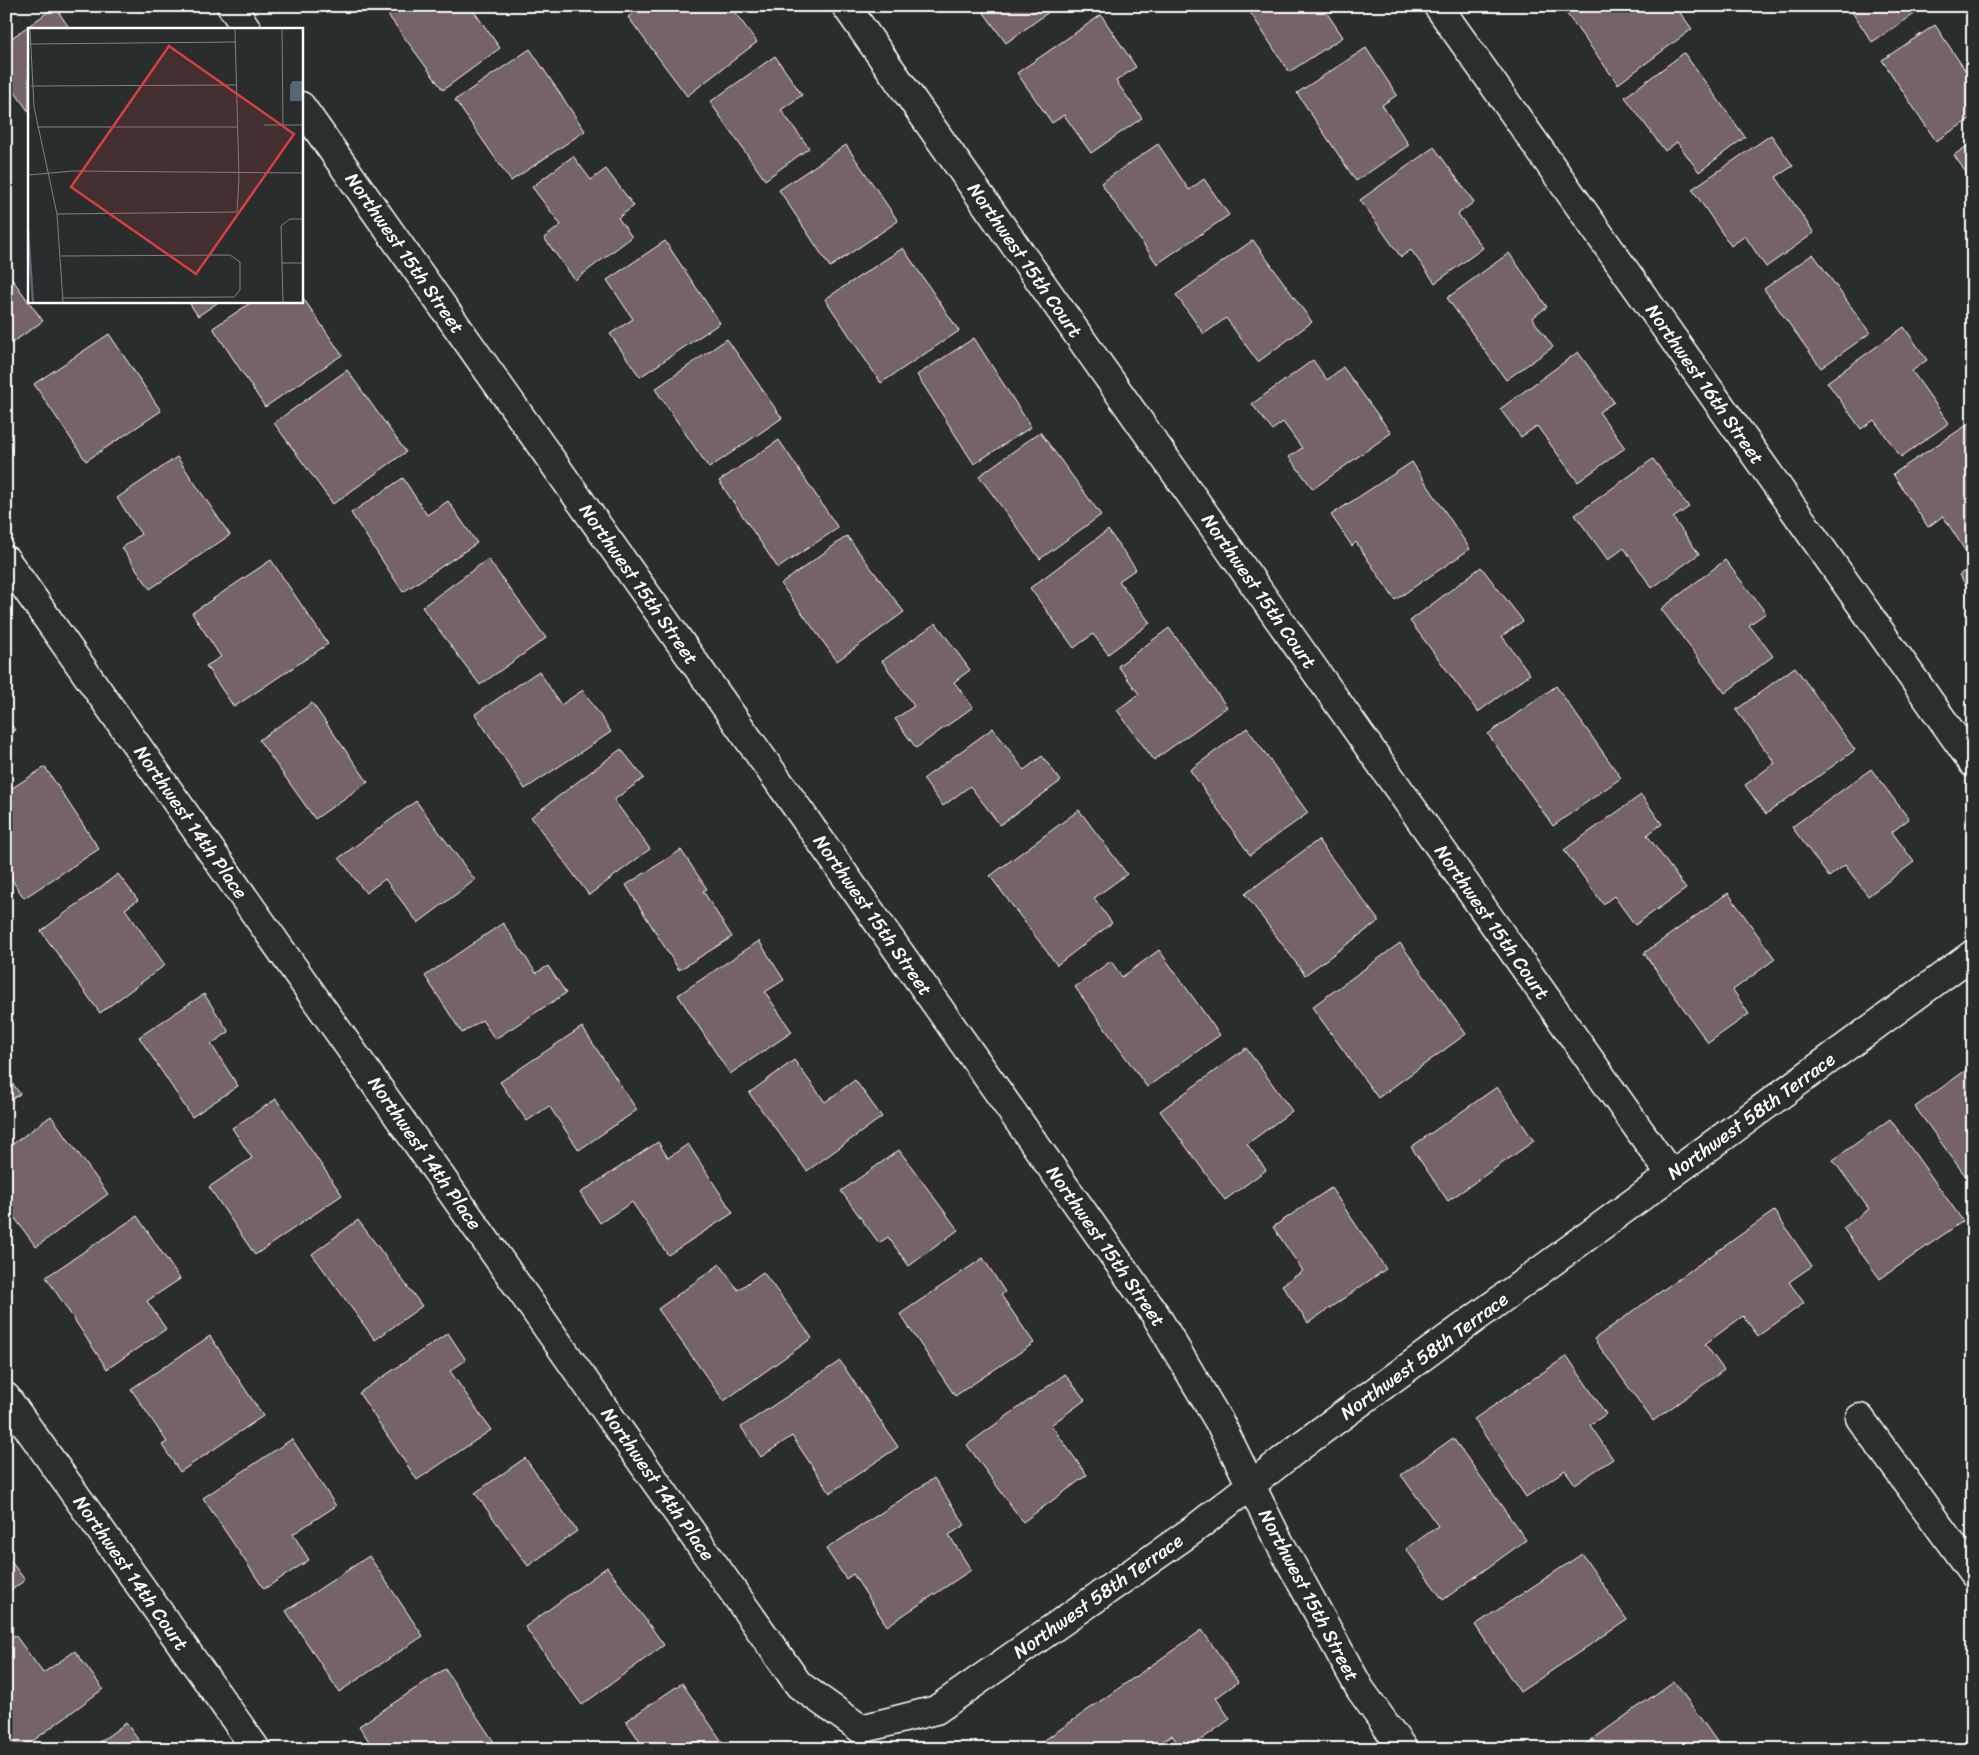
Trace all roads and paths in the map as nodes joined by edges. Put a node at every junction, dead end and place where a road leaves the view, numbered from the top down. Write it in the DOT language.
graph roads {
  1 [pos="231,6"];
  2 [pos="846,6"];
  3 [pos="1438,6"];
  4 [pos="246,28"];
  5 [pos="302,107"];
  6 [pos="6,560"];
  7 [pos="1973,762"];
  8 [pos="1973,954"];
  9 [pos="1671,1175"];
  10 [pos="6,1397"];
  11 [pos="1860,1418"];
  12 [pos="1251,1485"];
  13 [pos="1973,1573"];
  14 [pos="861,1729"];
  15 [pos="256,1749"];
  16 [pos="1403,1749"];
  1 -- 4 [label="street"];
  2 -- 9 [label="street, Northwest 15th Court"];
  3 -- 7 [label="street, Northwest 16th Street"];
  5 -- 12 [label="street, Northwest 15th Street"];
  6 -- 14 [label="street, Northwest 14th Place"];
  8 -- 9 [label="street, Northwest 58th Terrace"];
  9 -- 12 [label="street, Northwest 58th Terrace"];
  10 -- 15 [label="street, Northwest 14th Court"];
  11 -- 13 [label="street"];
  12 -- 14 [label="street, Northwest 58th Terrace"];
  12 -- 16 [label="street, Northwest 15th Street"];
}
